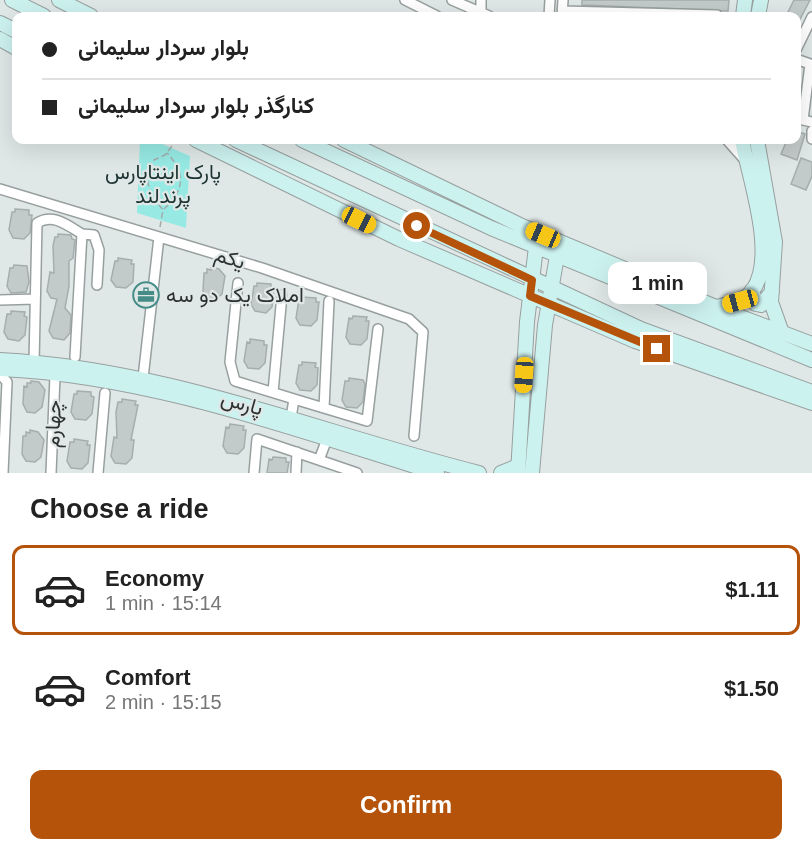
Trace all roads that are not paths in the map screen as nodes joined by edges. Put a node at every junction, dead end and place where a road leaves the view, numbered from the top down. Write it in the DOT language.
graph roads {
  1 [pos="12,0"];
  2 [pos="59,0"];
  3 [pos="405,0"];
  4 [pos="452,0"];
  5 [pos="38,12"];
  6 [pos="83,12"];
  7 [pos="429,12"];
  8 [pos="478,12"];
  9 [pos="812,17"];
  10 [pos="801,40"];
  11 [pos="801,61"];
  12 [pos="812,122"];
  13 [pos="812,131"];
  14 [pos="812,139"];
  15 [pos="204,144"];
  16 [pos="244,144"];
  17 [pos="311,144"];
  18 [pos="352,144"];
  19 [pos="731,144"];
  20 [pos="743,144"];
  21 [pos="758,144"];
  22 [pos="746,161"];
  23 [pos="0,189"];
  24 [pos="82,234"];
  25 [pos="159,237"];
  26 [pos="536,247"];
  27 [pos="558,256"];
  28 [pos="532,280"];
  29 [pos="238,283"];
  30 [pos="97,285"];
  31 [pos="552,288"];
  32 [pos="670,288"];
  33 [pos="752,290"];
  34 [pos="772,292"];
  35 [pos="282,295"];
  36 [pos="653,295"];
  37 [pos="530,296"];
  38 [pos="0,300"];
  39 [pos="35,300"];
  40 [pos="329,301"];
  41 [pos="549,304"];
  42 [pos="716,308"];
  43 [pos="527,322"];
  44 [pos="545,325"];
  45 [pos="378,329"];
  46 [pos="782,333"];
  47 [pos="812,344"];
  48 [pos="75,357"];
  49 [pos="0,360"];
  50 [pos="812,360"];
  51 [pos="34,363"];
  52 [pos="17,371"];
  53 [pos="0,372"];
  54 [pos="55,376"];
  55 [pos="7,382"];
  56 [pos="142,384"];
  57 [pos="273,392"];
  58 [pos="812,392"];
  59 [pos="105,393"];
  60 [pos="294,399"];
  61 [pos="812,403"];
  62 [pos="324,408"];
  63 [pos="291,418"];
  64 [pos="414,436"];
  65 [pos="327,439"];
  66 [pos="297,453"];
  67 [pos="319,460"];
  68 [pos="340,470"];
  69 [pos="518,470"];
  70 [pos="3,473"];
  71 [pos="51,473"];
  72 [pos="98,473"];
  73 [pos="254,473"];
  74 [pos="296,473"];
  75 [pos="357,473"];
  76 [pos="437,473"];
  77 [pos="479,473"];
  78 [pos="501,473"];
  79 [pos="532,473"];
  1 -- 5 [label="street"];
  2 -- 6 [label="street"];
  3 -- 7 [label="street"];
  4 -- 8 [label="street"];
  9 -- 10 [label="street"];
  11 -- 12 [label="street"];
  13 -- 14 [label="street"];
  15 -- 37 [label="street"];
  16 -- 28 [label="street"];
  17 -- 26 [label="street"];
  18 -- 32 [label="street"];
  19 -- 22 [label="street"];
  20 -- 22 [label="street"];
  21 -- 34 [label="street"];
  22 -- 33 [label="street"];
  23 -- 25 [label="street, یکم"];
  24 -- 30 [label="street"];
  24 -- 39 [label="street"];
  24 -- 48 [label="street"];
  25 -- 56 [label="street"];
  25 -- 64 [label="street, یکم"];
  26 -- 27 [label="street"];
  26 -- 28 [label="street"];
  27 -- 31 [label="street"];
  27 -- 36 [label="street"];
  28 -- 31 [label="street"];
  28 -- 37 [label="street"];
  29 -- 57 [label="street"];
  31 -- 41 [label="street"];
  31 -- 58 [label="street"];
  32 -- 36 [label="street"];
  32 -- 42 [label="street"];
  33 -- 34 [label="street"];
  33 -- 42 [label="street"];
  34 -- 46 [label="street"];
  35 -- 57 [label="street"];
  36 -- 50 [label="street"];
  37 -- 41 [label="street"];
  37 -- 43 [label="street"];
  38 -- 39 [label="street"];
  39 -- 51 [label="street"];
  40 -- 62 [label="street"];
  41 -- 44 [label="street"];
  41 -- 61 [label="street"];
  42 -- 46 [label="street"];
  43 -- 44 [label="street"];
  43 -- 69 [label="street"];
  44 -- 79 [label="street"];
  45 -- 62 [label="street"];
  46 -- 47 [label="street"];
  49 -- 51 [label="street, پارس"];
  51 -- 56 [label="street, پارس"];
  52 -- 53 [label="street, پارس"];
  52 -- 54 [label="street, پارس"];
  52 -- 55 [label="street"];
  53 -- 55 [label="street"];
  54 -- 56 [label="street, پارس"];
  54 -- 71 [label="street, چهارم"];
  55 -- 70 [label="street"];
  56 -- 63 [label="street, پارس"];
  56 -- 65 [label="street, پارس"];
  57 -- 60 [label="street"];
  59 -- 72 [label="street"];
  60 -- 62 [label="street"];
  60 -- 63 [label="street"];
  63 -- 77 [label="street, پارس"];
  65 -- 67 [label="street"];
  65 -- 76 [label="street, پارس"];
  66 -- 67 [label="street"];
  66 -- 73 [label="street"];
  66 -- 74 [label="street"];
  67 -- 68 [label="street"];
  68 -- 75 [label="street"];
  69 -- 78 [label="street"];
}
